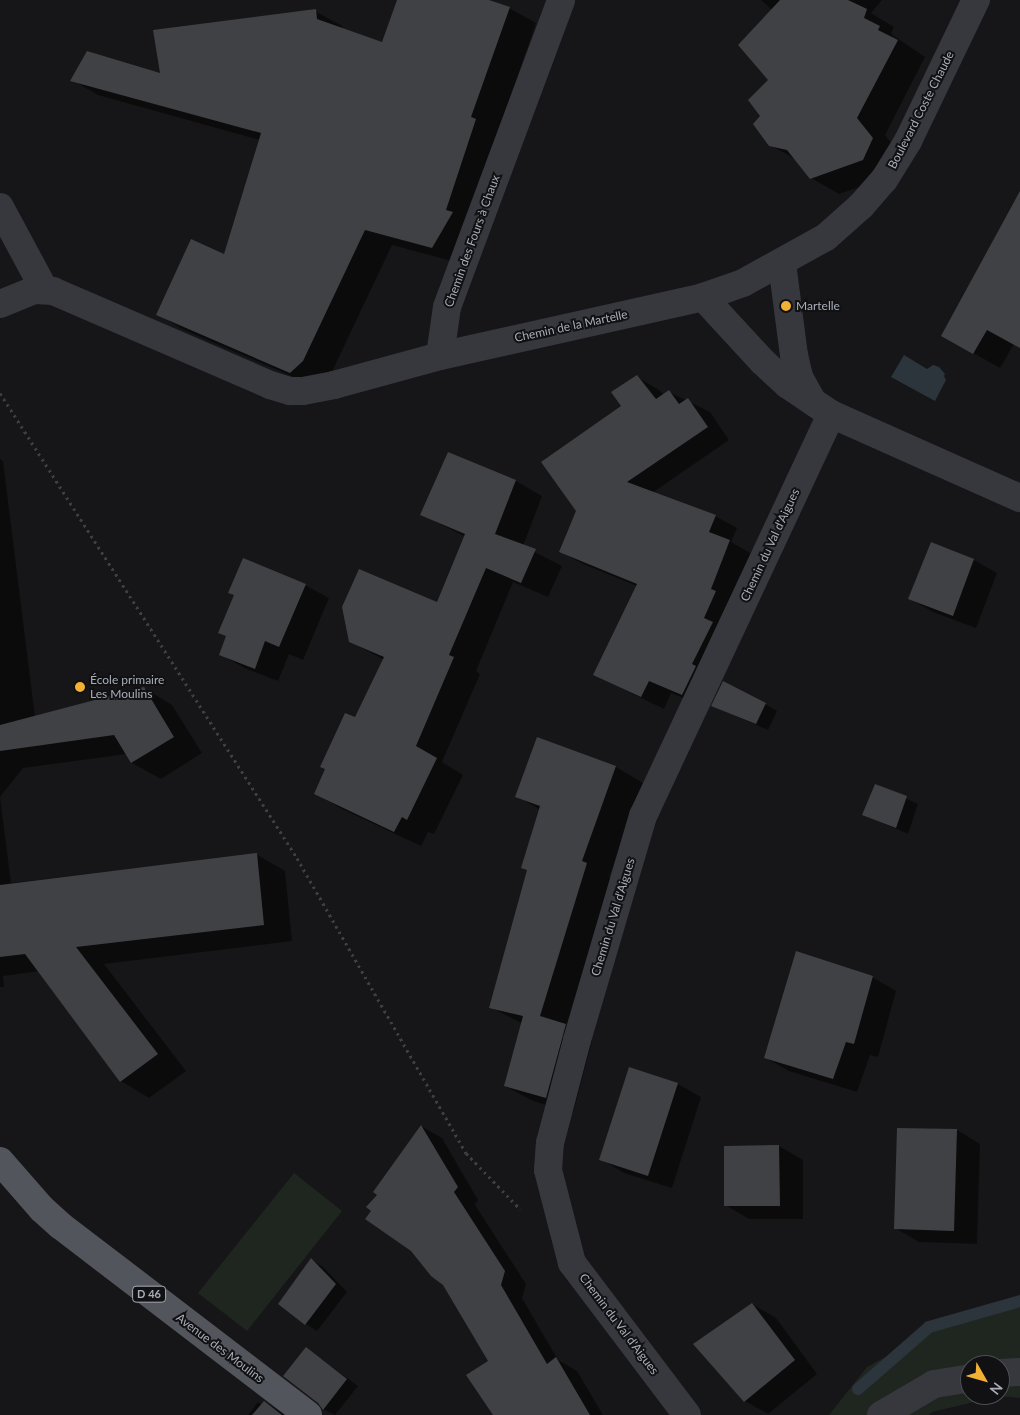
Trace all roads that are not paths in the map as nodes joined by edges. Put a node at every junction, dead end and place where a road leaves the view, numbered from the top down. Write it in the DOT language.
graph roads {
  1 [pos="561,0"];
  2 [pos="976,0"];
  3 [pos="0,207"];
  4 [pos="782,263"];
  5 [pos="44,289"];
  6 [pos="703,297"];
  7 [pos="0,304"];
  8 [pos="440,356"];
  9 [pos="822,408"];
  10 [pos="1020,498"];
  11 [pos="0,1160"];
  12 [pos="960,1380"];
  13 [pos="308,1415"];
  14 [pos="688,1415"];
  15 [pos="881,1415"];
  1 -- 8 [label="street, Chemin des Fours à Chaux"];
  2 -- 4 [label="street, Boulevard Coste Chaude"];
  3 -- 5 [label="street"];
  4 -- 6 [label="street, Chemin de la Martelle"];
  4 -- 9 [label="street"];
  5 -- 7 [label="street"];
  5 -- 8 [label="street"];
  6 -- 8 [label="street, Chemin de la Martelle"];
  6 -- 9 [label="street"];
  9 -- 10 [label="street"];
  9 -- 14 [label="street, Chemin du Val d'Aigues"];
  11 -- 13 [label="main road, Avenue des Moulins / D 46"];
  12 -- 15 [label="street"];
}
